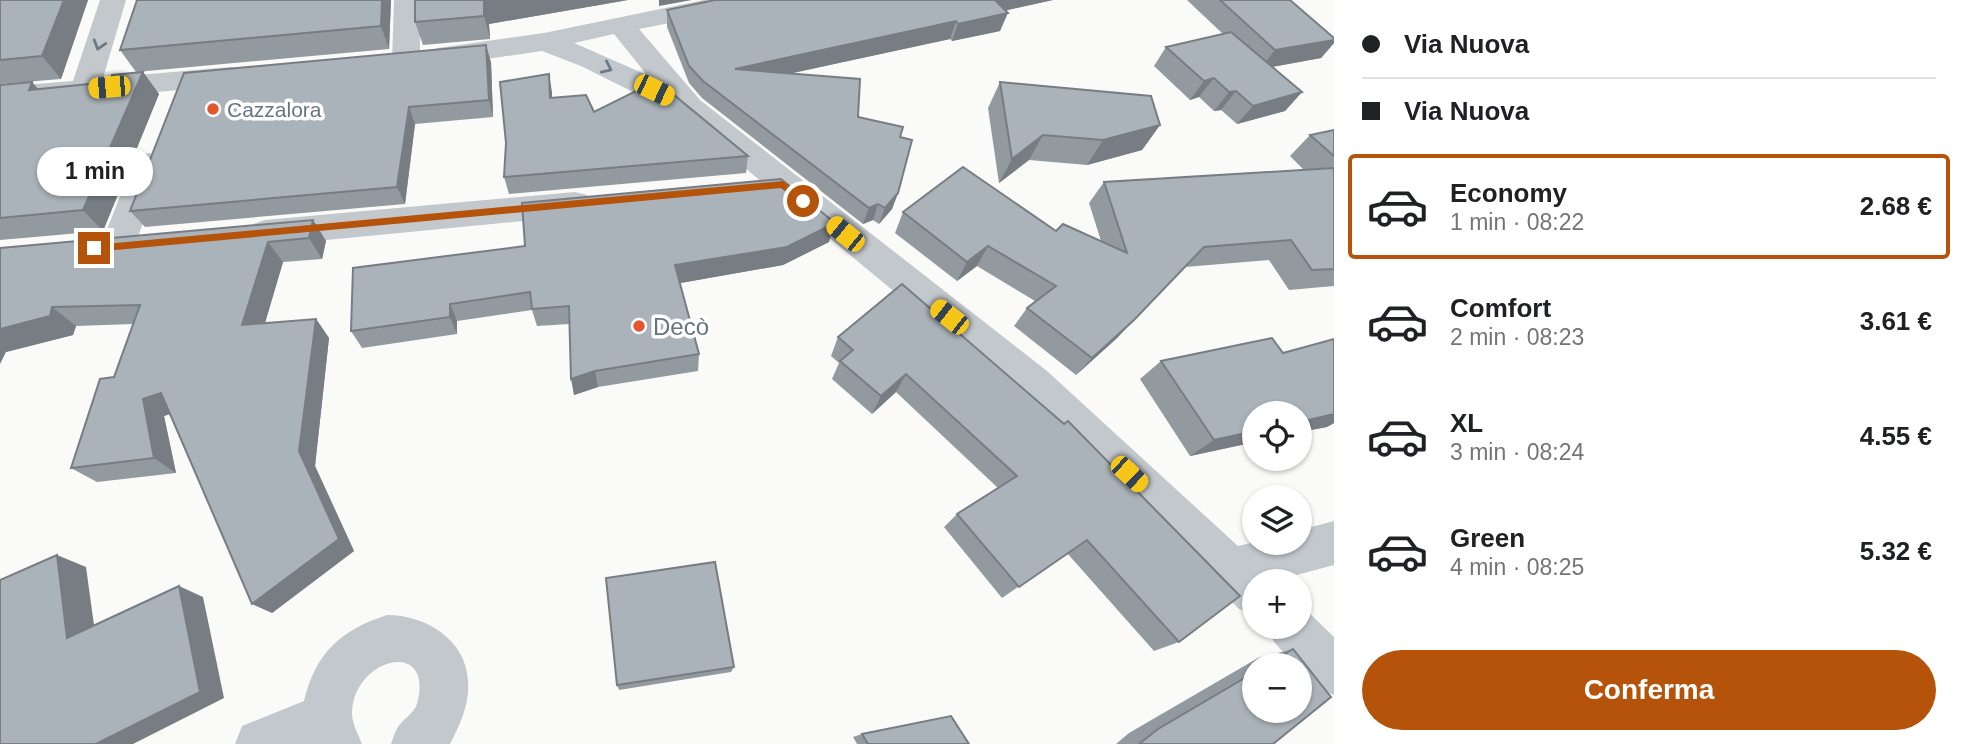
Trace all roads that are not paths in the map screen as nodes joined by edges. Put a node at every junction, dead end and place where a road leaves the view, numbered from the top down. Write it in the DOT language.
graph roads {
  1 [pos="113,0"];
  2 [pos="407,0"];
  3 [pos="747,0"];
  4 [pos="620,24"];
  5 [pos="544,42"];
  6 [pos="254,74"];
  7 [pos="85,90"];
  8 [pos="0,97"];
  9 [pos="172,106"];
  10 [pos="689,107"];
  11 [pos="783,184"];
  12 [pos="741,188"];
  13 [pos="602,201"];
  14 [pos="228,236"];
  15 [pos="118,246"];
  16 [pos="1334,543"];
  17 [pos="1273,569"];
  18 [pos="1242,581"];
  19 [pos="1303,639"];
  20 [pos="1334,671"];
  21 [pos="332,730"];
  22 [pos="260,744"];
  23 [pos="416,744"];
  1 -- 7 [label="street, one-way"];
  2 -- 5 [label="street"];
  3 -- 4 [label="street"];
  4 -- 5 [label="street"];
  4 -- 10 [label="street"];
  5 -- 10 [label="street, one-way"];
  6 -- 9 [label="street"];
  7 -- 8 [label="street"];
  7 -- 9 [label="street"];
  9 -- 15 [label="street"];
  10 -- 11 [label="street"];
  11 -- 12 [label="street"];
  11 -- 18 [label="street"];
  13 -- 14 [label="street"];
  16 -- 17 [label="street"];
  19 -- 20 [label="street"];
  21 -- 22 [label="street"];
  21 -- 23 [label="street"];
}
